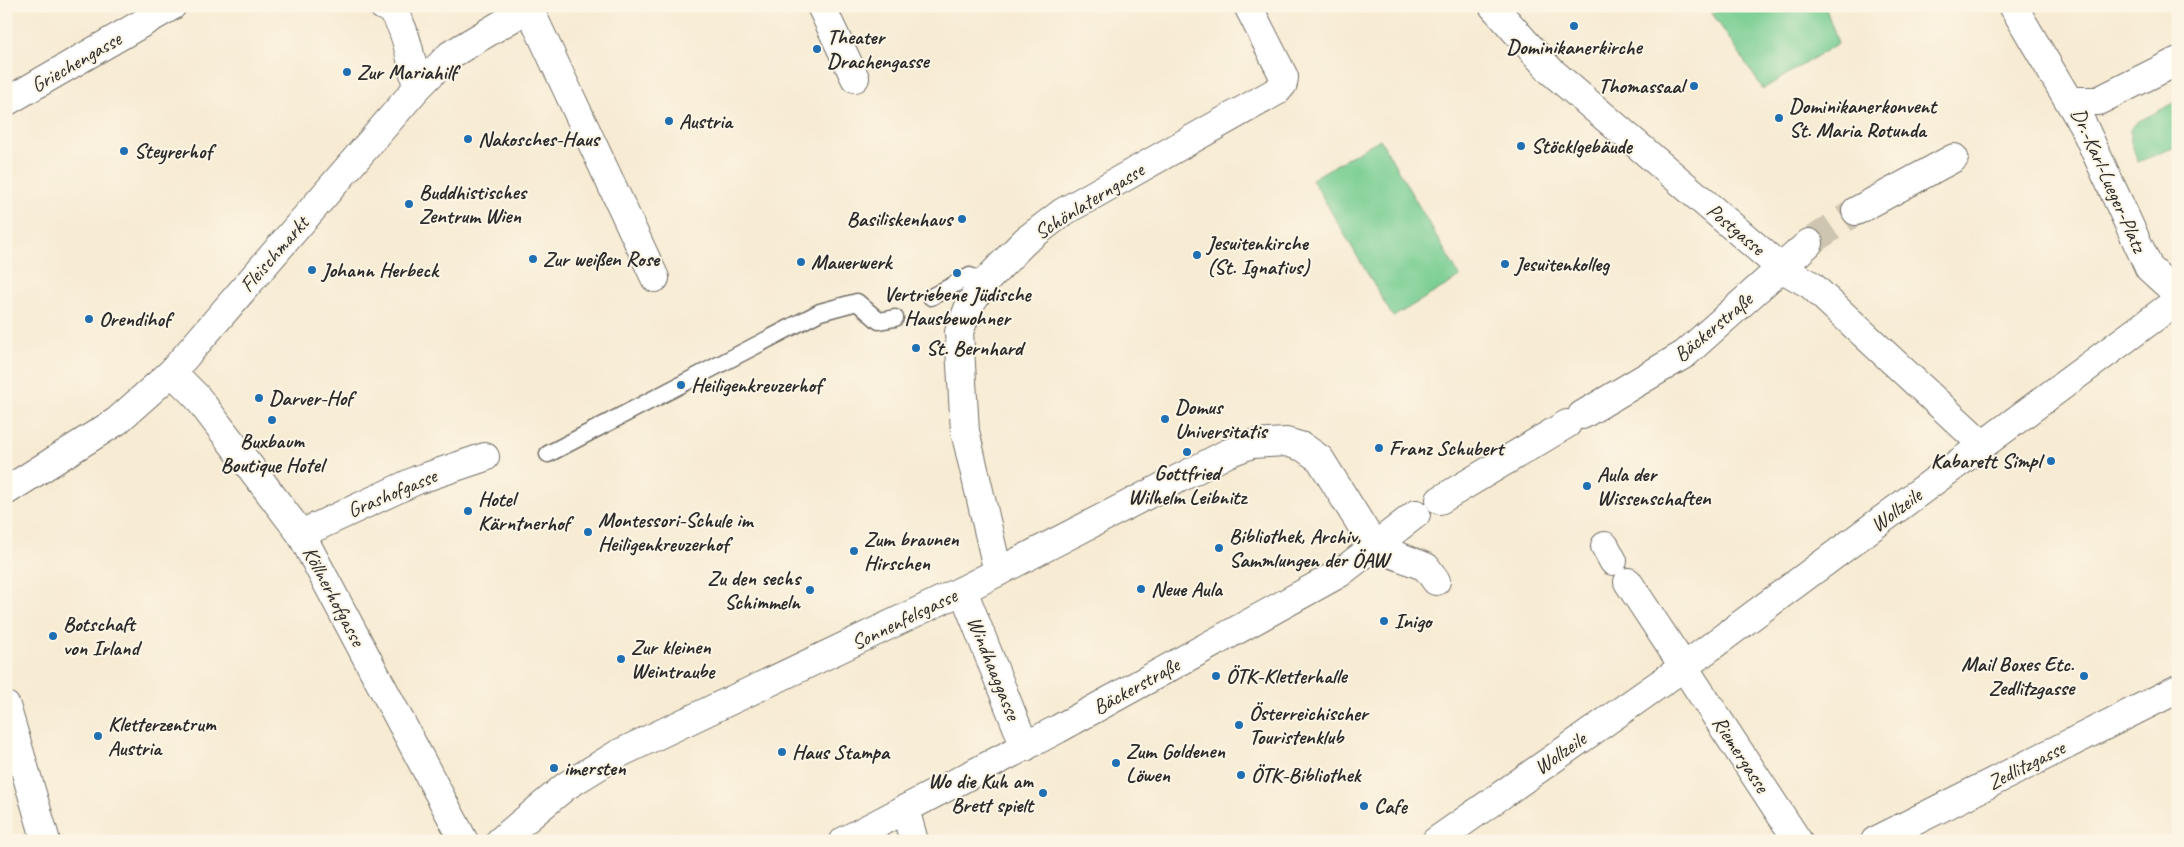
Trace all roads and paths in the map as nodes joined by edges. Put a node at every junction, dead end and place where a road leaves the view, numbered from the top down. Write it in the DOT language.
graph roads {
  1 [pos="172,6"];
  2 [pos="383,6"];
  3 [pos="821,6"];
  4 [pos="1248,6"];
  5 [pos="1493,6"];
  6 [pos="2013,6"];
  7 [pos="530,7"];
  8 [pos="2178,61"];
  9 [pos="856,78"];
  10 [pos="417,88"];
  11 [pos="2071,101"];
  12 [pos="6,102"];
  13 [pos="1954,158"];
  14 [pos="1856,211"];
  15 [pos="1809,243"];
  16 [pos="1781,268"];
  17 [pos="655,278"];
  18 [pos="982,284"];
  19 [pos="931,298"];
  20 [pos="2178,299"];
  21 [pos="895,318"];
  22 [pos="172,372"];
  23 [pos="1983,445"];
  24 [pos="548,454"];
  25 [pos="485,457"];
  26 [pos="6,491"];
  27 [pos="1440,500"];
  28 [pos="1416,514"];
  29 [pos="301,534"];
  30 [pos="1374,547"];
  31 [pos="1615,563"];
  32 [pos="998,572"];
  33 [pos="1436,581"];
  34 [pos="963,590"];
  35 [pos="1685,666"];
  36 [pos="2178,689"];
  37 [pos="6,706"];
  38 [pos="1025,747"];
  39 [pos="905,809"];
  40 [pos="46,841"];
  41 [pos="464,841"];
  42 [pos="500,841"];
  43 [pos="844,841"];
  44 [pos="914,841"];
  45 [pos="1436,841"];
  46 [pos="1798,841"];
  47 [pos="1875,841"];
  1 -- 12 [label="street, Griechengasse"];
  2 -- 10 [label="street"];
  3 -- 9 [label="street"];
  4 -- 18 [label="street, Schönlaterngasse"];
  5 -- 16 [label="street, Postgasse"];
  6 -- 11 [label="street"];
  7 -- 10 [label="street, Fleischmarkt"];
  7 -- 17 [label="street"];
  8 -- 11 [label="street, Dr.-Karl-Lueger-Platz"];
  10 -- 22 [label="street, Fleischmarkt"];
  11 -- 20 [label="street, Dr.-Karl-Lueger-Platz"];
  13 -- 14 [label="street"];
  15 -- 16 [label="street, Bäckerstraße"];
  16 -- 23 [label="street, Postgasse"];
  16 -- 27 [label="street, Bäckerstraße"];
  18 -- 19 [label="lane"];
  18 -- 32 [label="street, Schönlaterngasse"];
  20 -- 23 [label="street, Wollzeile"];
  21 -- 24 [label="lane"];
  22 -- 26 [label="street, Fleischmarkt"];
  22 -- 29 [label="street, Köllnerhofgasse"];
  23 -- 35 [label="street, Wollzeile"];
  25 -- 29 [label="street, Grashofgasse"];
  28 -- 30 [label="street, Bäckerstraße"];
  29 -- 41 [label="street, Köllnerhofgasse"];
  30 -- 32 [label="street, Sonnenfelsgasse"];
  30 -- 33 [label="street"];
  30 -- 38 [label="street, Bäckerstraße"];
  31 -- 35 [label="street"];
  32 -- 34 [label="street, Sonnenfelsgasse"];
  34 -- 38 [label="street, Windhaaggasse"];
  34 -- 42 [label="street, Sonnenfelsgasse"];
  35 -- 45 [label="street, Wollzeile"];
  35 -- 46 [label="street, Riemergasse"];
  36 -- 47 [label="street, Zedlitzgasse"];
  37 -- 40 [label="street"];
  38 -- 39 [label="street, Bäckerstraße"];
  39 -- 43 [label="street, Bäckerstraße"];
  39 -- 44 [label="street"];
}
